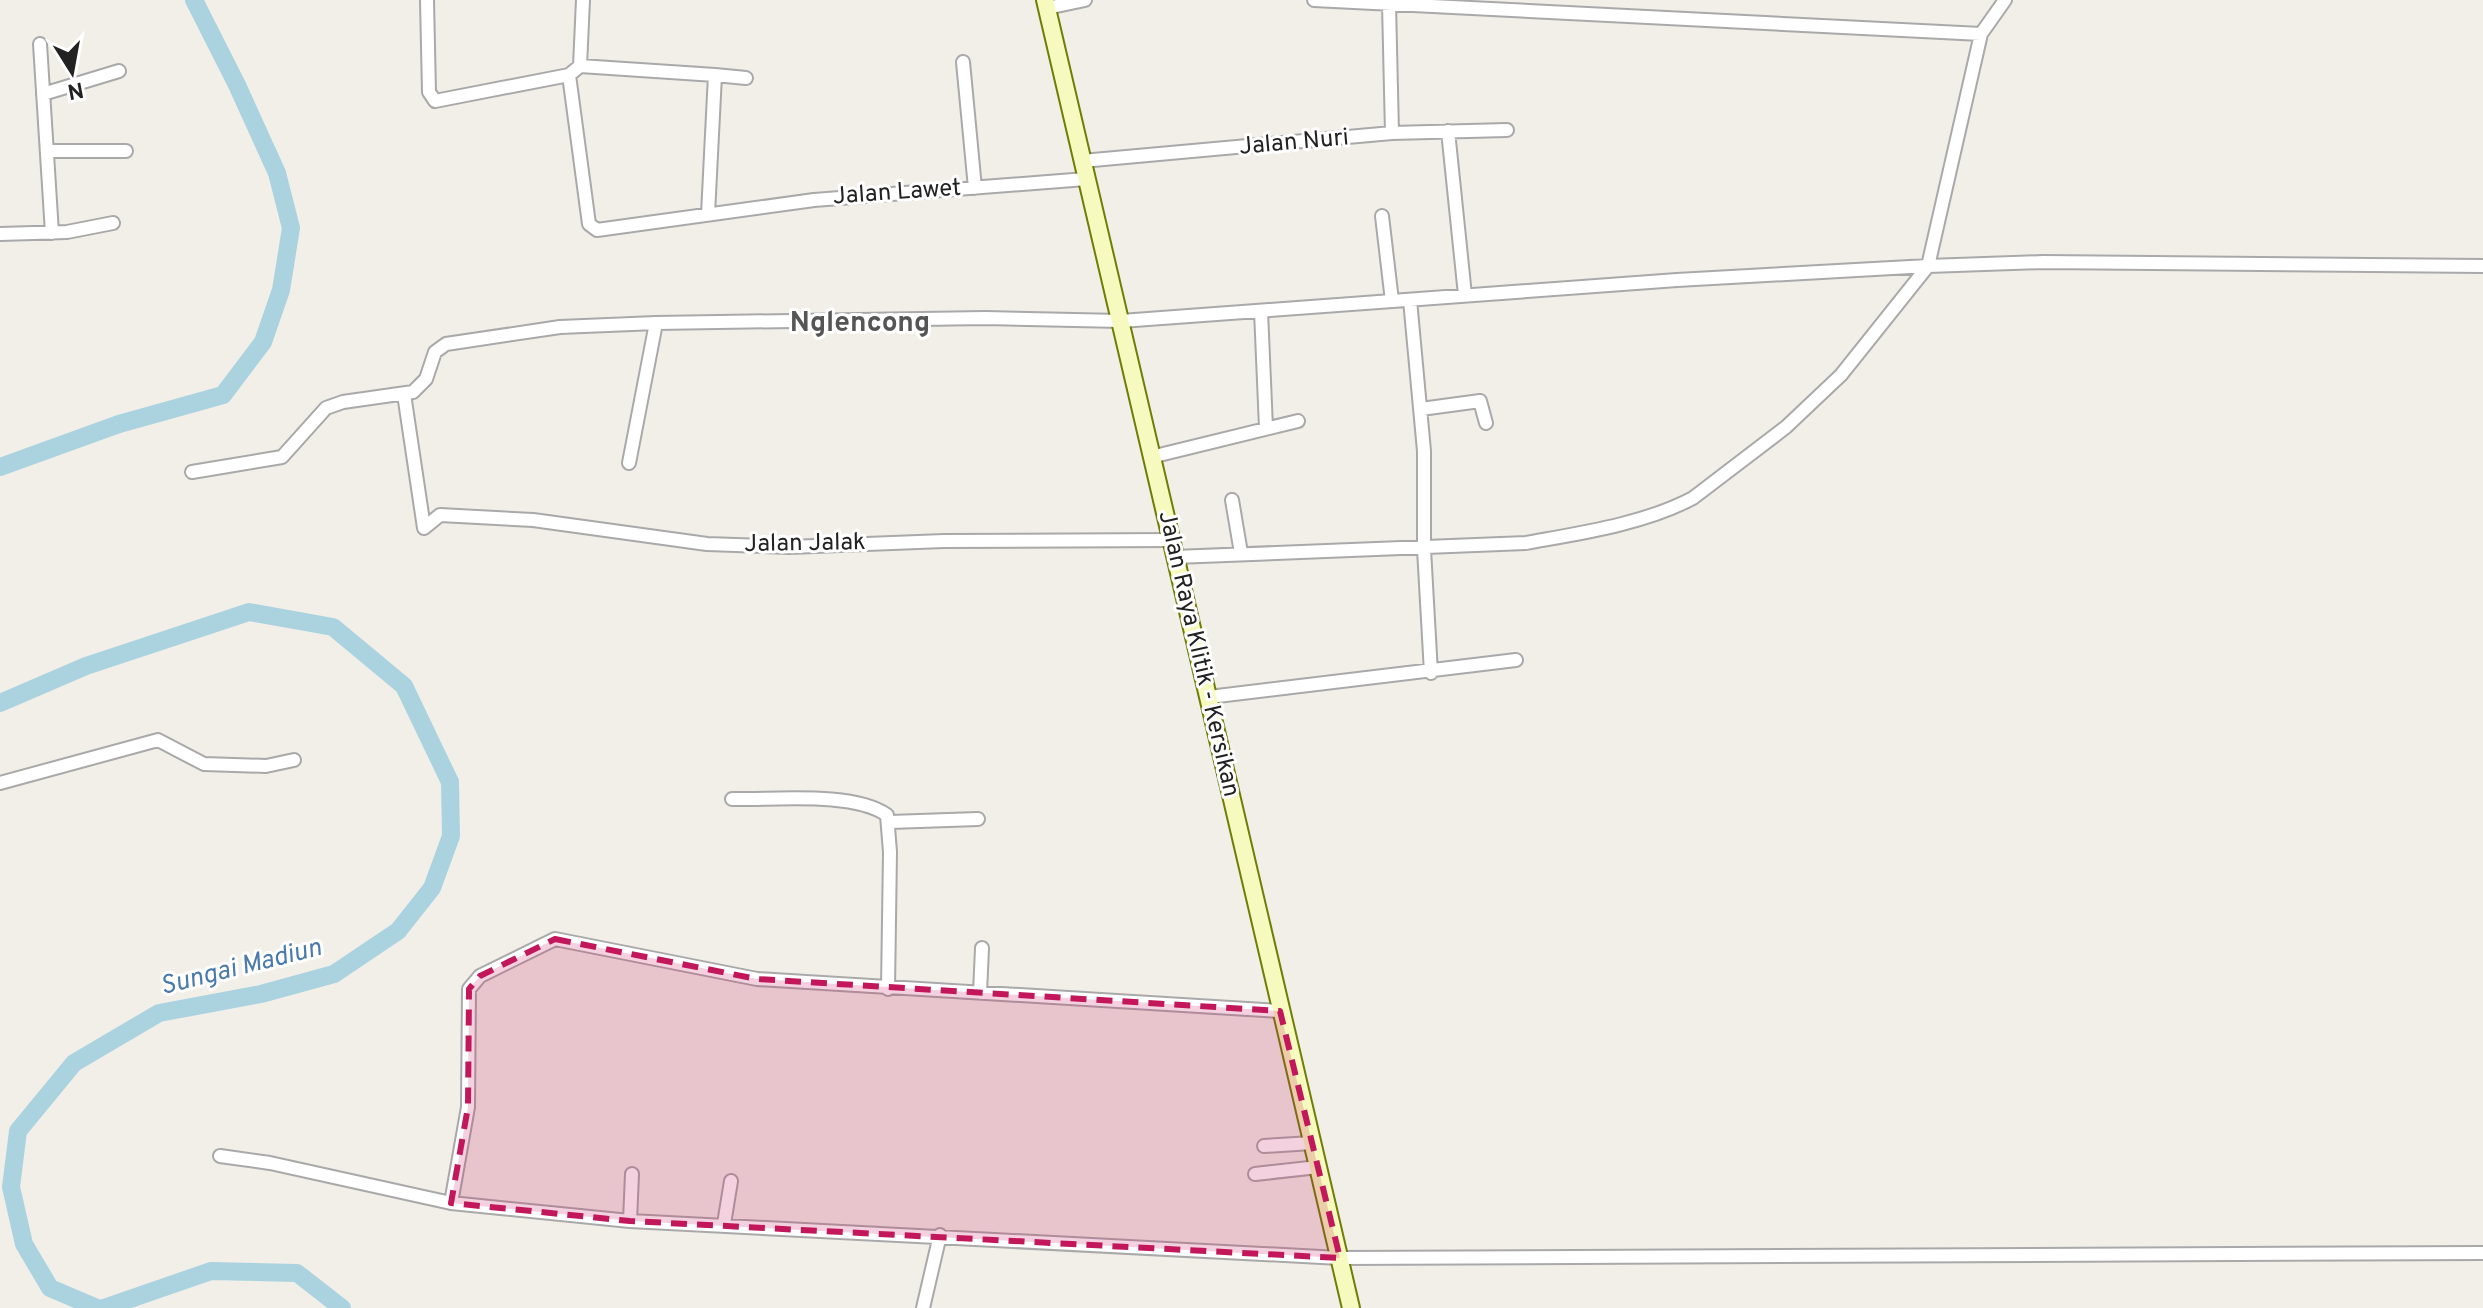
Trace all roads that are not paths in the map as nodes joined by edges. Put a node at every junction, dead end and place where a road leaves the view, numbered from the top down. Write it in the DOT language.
graph roads {
  1 [pos="427,0"];
  2 [pos="583,0"];
  3 [pos="1085,0"];
  4 [pos="1314,0"];
  5 [pos="2005,0"];
  6 [pos="1424,2"];
  7 [pos="1046,4"];
  8 [pos="1389,4"];
  9 [pos="1981,34"];
  10 [pos="40,44"];
  11 [pos="963,62"];
  12 [pos="580,66"];
  13 [pos="119,71"];
  14 [pos="569,75"];
  15 [pos="715,75"];
  16 [pos="746,78"];
  17 [pos="43,94"];
  18 [pos="1507,130"];
  19 [pos="1448,131"];
  20 [pos="1392,133"];
  21 [pos="47,151"];
  22 [pos="126,151"];
  23 [pos="1082,161"];
  24 [pos="1086,179"];
  25 [pos="975,188"];
  26 [pos="708,214"];
  27 [pos="1382,216"];
  28 [pos="113,223"];
  29 [pos="52,233"];
  30 [pos="0,234"];
  31 [pos="1928,266"];
  32 [pos="2483,266"];
  33 [pos="1465,295"];
  34 [pos="1410,300"];
  35 [pos="1392,301"];
  36 [pos="1261,311"];
  37 [pos="1121,321"];
  38 [pos="656,323"];
  39 [pos="404,394"];
  40 [pos="1421,409"];
  41 [pos="1298,421"];
  42 [pos="1486,423"];
  43 [pos="1266,428"];
  44 [pos="1151,457"];
  45 [pos="629,463"];
  46 [pos="192,472"];
  47 [pos="1232,500"];
  48 [pos="1174,548"];
  49 [pos="1424,549"];
  50 [pos="1241,553"];
  51 [pos="1516,660"];
  52 [pos="1431,673"];
  53 [pos="1209,697"];
  54 [pos="294,760"];
  55 [pos="0,783"];
  56 [pos="732,799"];
  57 [pos="978,819"];
  58 [pos="890,822"];
  59 [pos="982,948"];
  60 [pos="888,989"];
  61 [pos="980,993"];
  62 [pos="1280,1011"];
  63 [pos="1312,1143"];
  64 [pos="1264,1146"];
  65 [pos="220,1156"];
  66 [pos="1318,1167"];
  67 [pos="632,1174"];
  68 [pos="1255,1174"];
  69 [pos="731,1181"];
  70 [pos="451,1203"];
  71 [pos="630,1221"];
  72 [pos="724,1224"];
  73 [pos="940,1235"];
  74 [pos="2483,1253"];
  75 [pos="1340,1258"];
  76 [pos="923,1308"];
  77 [pos="1351,1308"];
  1 -- 14 [label="street"];
  2 -- 12 [label="street"];
  3 -- 7 [label="street"];
  4 -- 8 [label="street"];
  5 -- 9 [label="street"];
  6 -- 8 [label="street"];
  6 -- 9 [label="street"];
  7 -- 23 [label="street, Jalan Raya Klitik - Kersikan"];
  8 -- 20 [label="street"];
  9 -- 31 [label="street"];
  10 -- 17 [label="street"];
  11 -- 25 [label="street"];
  12 -- 14 [label="street"];
  12 -- 15 [label="street"];
  13 -- 17 [label="street"];
  14 -- 26 [label="street, Jalan Lawet"];
  15 -- 16 [label="street"];
  15 -- 26 [label="street"];
  17 -- 21 [label="street"];
  18 -- 19 [label="street, Jalan Nuri"];
  19 -- 20 [label="street, Jalan Nuri"];
  19 -- 33 [label="street"];
  20 -- 23 [label="street, Jalan Nuri"];
  21 -- 22 [label="street"];
  21 -- 29 [label="street"];
  23 -- 24 [label="street, Jalan Raya Klitik - Kersikan"];
  24 -- 25 [label="street, Jalan Lawet"];
  24 -- 37 [label="street, Jalan Raya Klitik - Kersikan"];
  25 -- 26 [label="street, Jalan Lawet"];
  27 -- 35 [label="street"];
  28 -- 29 [label="street"];
  29 -- 30 [label="street"];
  31 -- 32 [label="street"];
  31 -- 33 [label="street"];
  31 -- 49 [label="street, Jalan Jalak"];
  33 -- 34 [label="street"];
  34 -- 35 [label="street"];
  34 -- 40 [label="street"];
  35 -- 36 [label="street"];
  36 -- 37 [label="street"];
  36 -- 43 [label="street"];
  37 -- 38 [label="street"];
  37 -- 44 [label="street, Jalan Raya Klitik - Kersikan"];
  38 -- 39 [label="street"];
  38 -- 45 [label="street"];
  39 -- 46 [label="street"];
  39 -- 48 [label="street, Jalan Jalak"];
  40 -- 42 [label="street"];
  40 -- 49 [label="street"];
  41 -- 43 [label="street"];
  43 -- 44 [label="street"];
  44 -- 48 [label="street, Jalan Raya Klitik - Kersikan"];
  47 -- 50 [label="street"];
  48 -- 50 [label="street, Jalan Jalak"];
  48 -- 53 [label="street, Jalan Raya Klitik - Kersikan"];
  49 -- 50 [label="street, Jalan Jalak"];
  49 -- 52 [label="street"];
  51 -- 52 [label="street"];
  52 -- 53 [label="street"];
  53 -- 62 [label="street, Jalan Raya Klitik - Kersikan"];
  54 -- 55 [label="street"];
  56 -- 58 [label="street"];
  57 -- 58 [label="street"];
  58 -- 60 [label="street"];
  59 -- 61 [label="street"];
  60 -- 61 [label="street"];
  60 -- 70 [label="street"];
  61 -- 62 [label="street"];
  62 -- 63 [label="street, Jalan Raya Klitik - Kersikan"];
  63 -- 64 [label="street"];
  63 -- 66 [label="street, Jalan Raya Klitik - Kersikan"];
  65 -- 70 [label="street"];
  66 -- 68 [label="street"];
  66 -- 75 [label="street, Jalan Raya Klitik - Kersikan"];
  67 -- 71 [label="street"];
  69 -- 72 [label="street"];
  70 -- 71 [label="street"];
  71 -- 72 [label="street"];
  72 -- 73 [label="street"];
  73 -- 75 [label="street"];
  73 -- 76 [label="street"];
  74 -- 75 [label="street"];
  75 -- 77 [label="street, Jalan Raya Klitik - Kersikan"];
}
